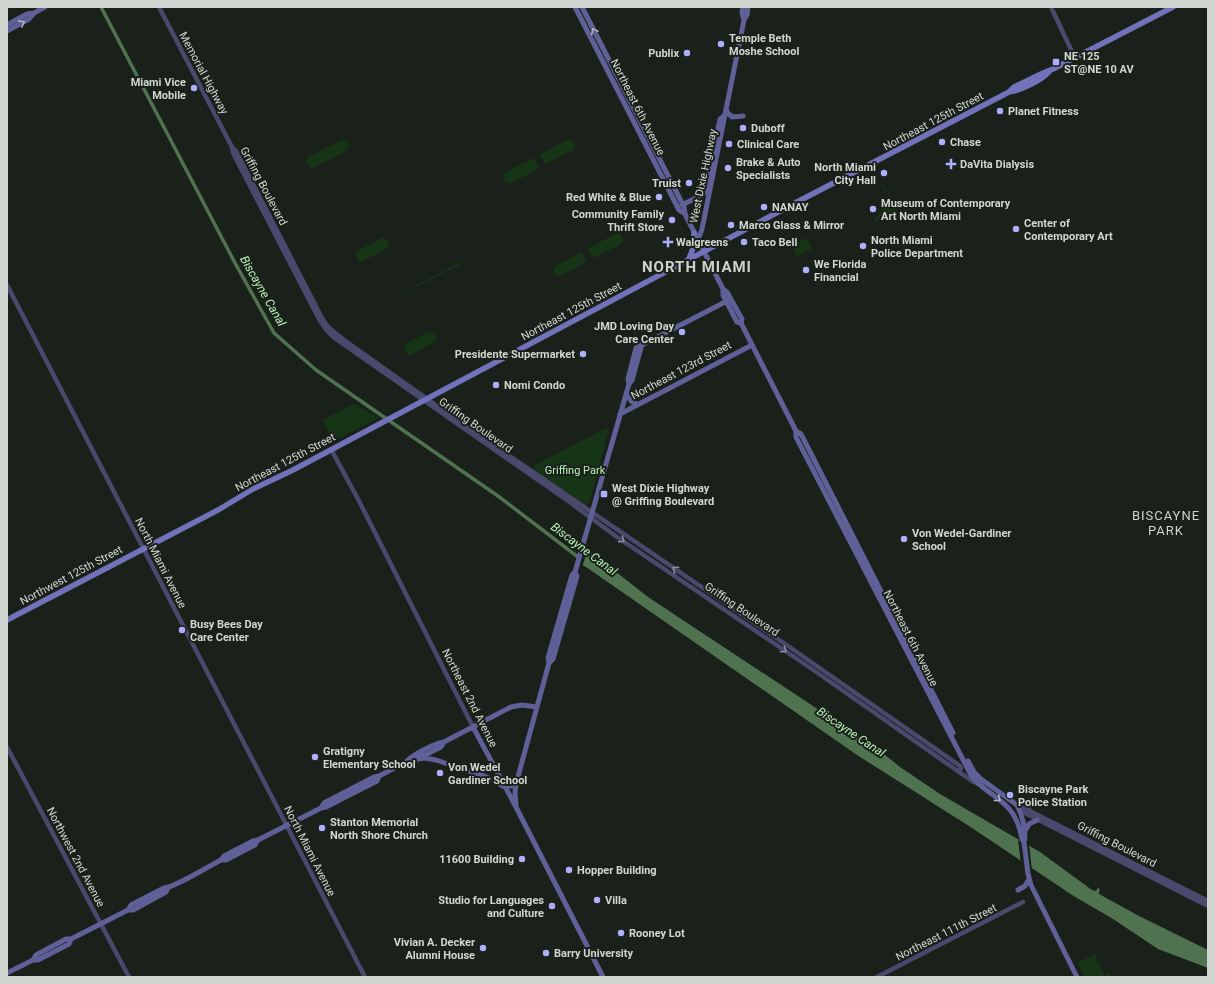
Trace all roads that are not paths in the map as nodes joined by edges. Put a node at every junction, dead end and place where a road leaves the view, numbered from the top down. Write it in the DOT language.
graph roads {
  1 [pos="45,7"];
  2 [pos="159,7"];
  3 [pos="575,7"];
  4 [pos="582,7"];
  5 [pos="743,7"];
  6 [pos="748,7"];
  7 [pos="1051,7"];
  8 [pos="1173,7"];
  9 [pos="34,13"];
  10 [pos="744,20"];
  11 [pos="7,25"];
  12 [pos="7,31"];
  13 [pos="600,55"];
  14 [pos="1075,58"];
  15 [pos="606,66"];
  16 [pos="612,67"];
  17 [pos="617,76"];
  18 [pos="726,108"];
  19 [pos="724,116"];
  20 [pos="743,116"];
  21 [pos="232,147"];
  22 [pos="650,152"];
  23 [pos="659,159"];
  24 [pos="682,204"];
  25 [pos="685,214"];
  26 [pos="694,233"];
  27 [pos="698,240"];
  28 [pos="704,252"];
  29 [pos="688,261"];
  30 [pos="7,285"];
  31 [pos="723,289"];
  32 [pos="727,301"];
  33 [pos="741,323"];
  34 [pos="642,344"];
  35 [pos="752,345"];
  36 [pos="629,384"];
  37 [pos="626,394"];
  38 [pos="425,399"];
  39 [pos="638,404"];
  40 [pos="620,414"];
  41 [pos="796,431"];
  42 [pos="331,449"];
  43 [pos="591,514"];
  44 [pos="143,548"];
  45 [pos="7,620"];
  46 [pos="537,707"];
  47 [pos="473,727"];
  48 [pos="444,742"];
  49 [pos="7,746"];
  50 [pos="418,759"];
  51 [pos="406,762"];
  52 [pos="976,774"];
  53 [pos="501,781"];
  54 [pos="978,784"];
  55 [pos="516,786"];
  56 [pos="504,787"];
  57 [pos="1030,802"];
  58 [pos="1008,807"];
  59 [pos="516,808"];
  60 [pos="1017,808"];
  61 [pos="1030,810"];
  62 [pos="1015,818"];
  63 [pos="1037,820"];
  64 [pos="286,826"];
  65 [pos="1024,832"];
  66 [pos="1084,841"];
  67 [pos="1024,842"];
  68 [pos="1137,865"];
  69 [pos="1132,868"];
  70 [pos="1029,879"];
  71 [pos="1166,882"];
  72 [pos="1018,890"];
  73 [pos="1198,899"];
  74 [pos="1208,901"];
  75 [pos="1023,902"];
  76 [pos="1208,906"];
  77 [pos="101,924"];
  78 [pos="7,973"];
  79 [pos="129,977"];
  80 [pos="365,977"];
  81 [pos="603,977"];
  82 [pos="877,977"];
  83 [pos="1077,977"];
  1 -- 9 [label="main road"];
  2 -- 21 [label="street, Memorial Highway"];
  3 -- 13 [label="main road, Northeast 6th Avenue"];
  16 -- 4 [label="main road, Northeast 6th Avenue, one-way"];
  5 -- 10 [label="main road, West Dixie Highway"];
  6 -- 10 [label="main road, West Dixie Highway"];
  7 -- 14 [label="street"];
  8 -- 14 [label="main road, Northeast 125th Street"];
  9 -- 11 [label="main road"];
  12 -- 9 [label="main road, one-way"];
  10 -- 18 [label="main road, West Dixie Highway"];
  13 -- 15 [label="main road, Northeast 6th Avenue"];
  13 -- 16 [label="main road"];
  14 -- 28 [label="main road, Northeast 125th Street"];
  15 -- 17 [label="main road"];
  15 -- 22 [label="main road, Northeast 6th Avenue"];
  16 -- 17 [label="main road, Northeast 6th Avenue"];
  17 -- 23 [label="main road, Northeast 6th Avenue"];
  18 -- 19 [label="main road, West Dixie Highway"];
  18 -- 20 [label="main road"];
  19 -- 24 [label="main road, West Dixie Highway"];
  19 -- 27 [label="main road, West Dixie Highway"];
  21 -- 38 [label="street, Griffing Boulevard"];
  22 -- 23 [label="main road"];
  22 -- 25 [label="main road, Northeast 6th Avenue"];
  23 -- 24 [label="main road, Northeast 6th Avenue"];
  24 -- 25 [label="main road, Northeast 6th Avenue"];
  25 -- 26 [label="main road, Northeast 6th Avenue"];
  26 -- 27 [label="main road, Northeast 6th Avenue"];
  26 -- 29 [label="main road"];
  27 -- 28 [label="main road, Northeast 6th Avenue"];
  28 -- 29 [label="main road, Northeast 125th Street"];
  28 -- 31 [label="main road, Northeast 6th Avenue"];
  29 -- 38 [label="main road, Northeast 125th Street"];
  30 -- 44 [label="street, North Miami Avenue"];
  31 -- 32 [label="main road, Northeast 6th Avenue"];
  31 -- 33 [label="main road, Northeast 6th Avenue"];
  32 -- 33 [label="main road, Northeast 6th Avenue"];
  32 -- 34 [label="main road"];
  33 -- 35 [label="main road, Northeast 6th Avenue"];
  34 -- 36 [label="main road"];
  34 -- 36 [label="main road"];
  35 -- 39 [label="main road, Northeast 123rd Street"];
  35 -- 41 [label="main road, Northeast 6th Avenue"];
  36 -- 37 [label="main road"];
  37 -- 39 [label="main road"];
  37 -- 40 [label="main road"];
  38 -- 42 [label="main road, Northeast 125th Street"];
  38 -- 43 [label="street, Griffing Boulevard"];
  39 -- 40 [label="main road, Northeast 123rd Street"];
  40 -- 43 [label="main road"];
  41 -- 52 [label="main road, Northeast 6th Avenue"];
  41 -- 54 [label="main road, Northeast 6th Avenue"];
  42 -- 44 [label="main road, Northeast 125th Street"];
  42 -- 47 [label="street, Northeast 2nd Avenue"];
  43 -- 46 [label="main road"];
  43 -- 54 [label="street, Griffing Boulevard"];
  44 -- 45 [label="main road, Northwest 125th Street"];
  44 -- 64 [label="street, North Miami Avenue"];
  46 -- 47 [label="main road"];
  46 -- 55 [label="main road"];
  47 -- 48 [label="main road"];
  47 -- 53 [label="main road, Northeast 2nd Avenue"];
  48 -- 50 [label="main road"];
  48 -- 51 [label="main road"];
  49 -- 77 [label="street, Northwest 2nd Avenue"];
  50 -- 51 [label="main road"];
  50 -- 56 [label="main road"];
  51 -- 64 [label="main road"];
  52 -- 60 [label="main road, Griffing Boulevard"];
  53 -- 55 [label="main road"];
  53 -- 56 [label="main road, Northeast 2nd Avenue"];
  54 -- 58 [label="main road, Northeast 6th Avenue, one-way"];
  55 -- 59 [label="main road"];
  56 -- 59 [label="main road, Northeast 2nd Avenue"];
  57 -- 61 [label="street"];
  58 -- 60 [label="main road, Griffing Boulevard"];
  58 -- 62 [label="main road, Northeast 6th Avenue"];
  59 -- 81 [label="main road, Northeast 2nd Avenue"];
  60 -- 61 [label="street, Griffing Boulevard"];
  60 -- 62 [label="main road"];
  60 -- 63 [label="street, Griffing Boulevard"];
  60 -- 65 [label="main road, Northeast 6th Avenue"];
  61 -- 66 [label="street, Griffing Boulevard"];
  62 -- 67 [label="main road, Northeast 6th Avenue"];
  63 -- 65 [label="main road"];
  63 -- 66 [label="street, Griffing Boulevard"];
  64 -- 77 [label="main road"];
  64 -- 80 [label="street, North Miami Avenue"];
  65 -- 67 [label="main road, Northeast 6th Avenue"];
  66 -- 68 [label="street, Griffing Boulevard"];
  66 -- 69 [label="street, Griffing Boulevard"];
  67 -- 70 [label="main road, Northeast 6th Avenue"];
  68 -- 69 [label="street"];
  68 -- 71 [label="street, Griffing Boulevard"];
  69 -- 71 [label="street, Griffing Boulevard"];
  70 -- 72 [label="main road"];
  70 -- 83 [label="main road, Northeast 6th Avenue"];
  71 -- 73 [label="street, Griffing Boulevard"];
  73 -- 74 [label="street, Griffing Boulevard"];
  73 -- 76 [label="street, Griffing Boulevard"];
  75 -- 82 [label="street, Northeast 111th Street"];
  77 -- 78 [label="main road"];
  77 -- 79 [label="street, Northwest 2nd Avenue"];
}
